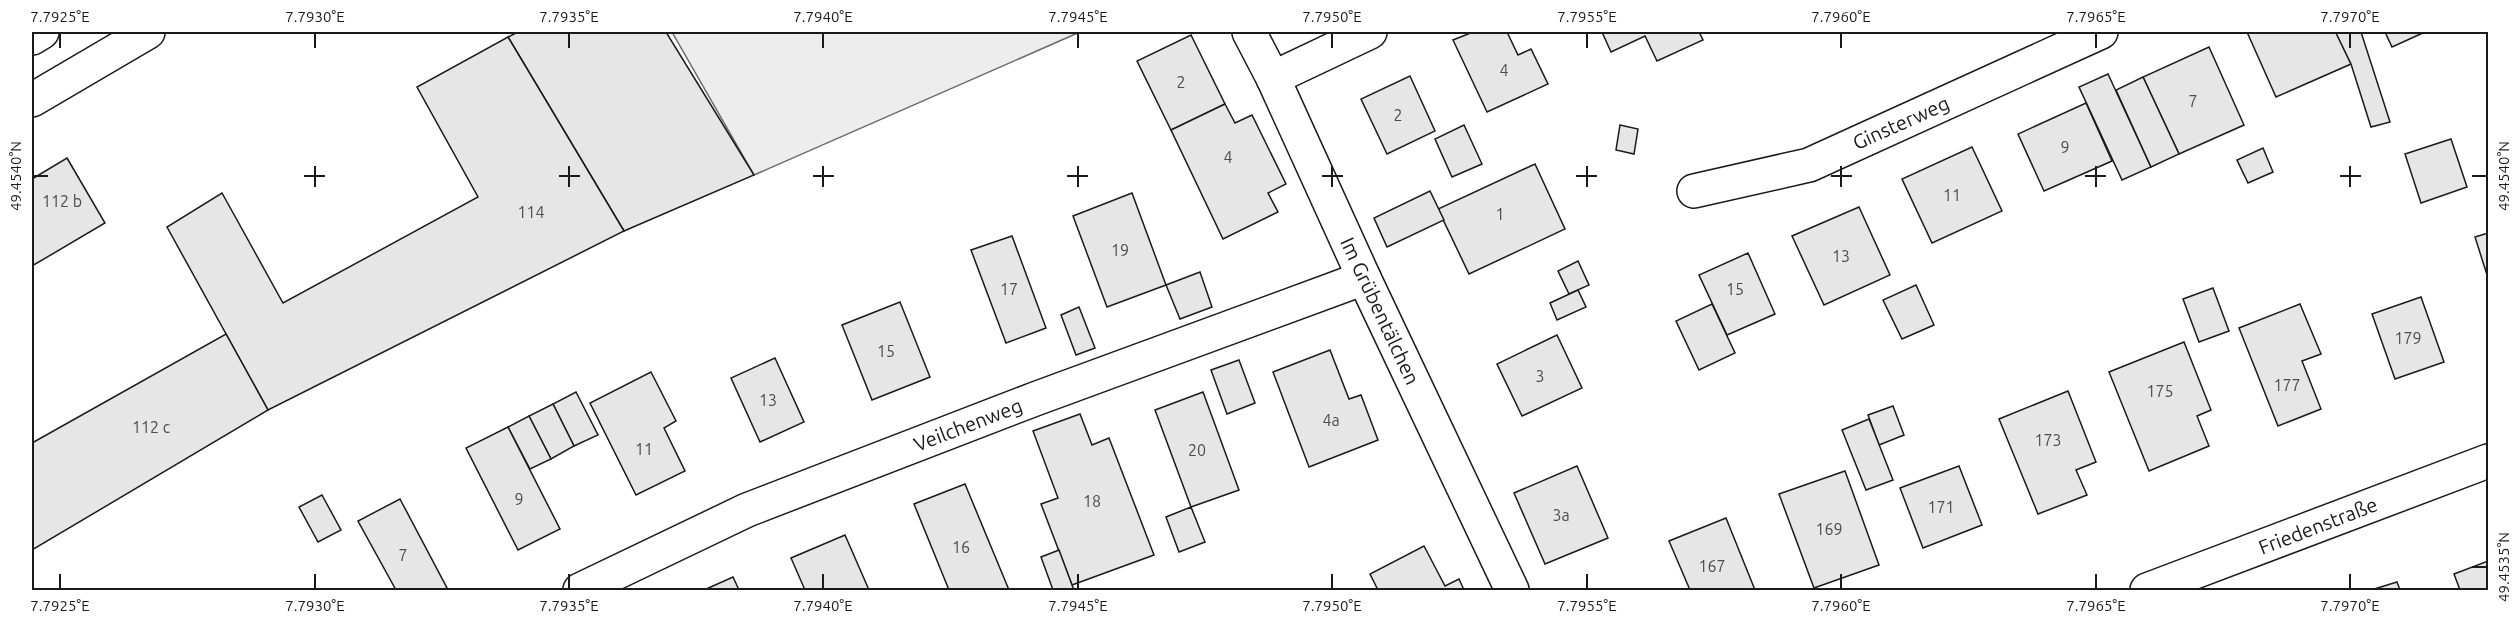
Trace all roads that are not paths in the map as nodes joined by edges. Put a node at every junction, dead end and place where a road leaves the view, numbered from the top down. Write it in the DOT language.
graph roads {
  1 [pos="42,32"];
  2 [pos="148,32"];
  3 [pos="1248,32"];
  4 [pos="1370,32"];
  5 [pos="2101,32"];
  6 [pos="32,38"];
  7 [pos="1273,78"];
  8 [pos="32,100"];
  9 [pos="1694,191"];
  10 [pos="1364,279"];
  11 [pos="2488,461"];
  12 [pos="580,591"];
  13 [pos="1512,591"];
  14 [pos="2147,591"];
  1 -- 6 [label="street"];
  2 -- 8 [label="street"];
  3 -- 7 [label="street, Im Grübentälchen"];
  4 -- 7 [label="street"];
  5 -- 9 [label="street, Ginsterweg"];
  7 -- 10 [label="street, Im Grübentälchen"];
  10 -- 12 [label="street, Veilchenweg"];
  10 -- 13 [label="street, Im Grübentälchen"];
  11 -- 14 [label="street, Friedenstraße"];
}
